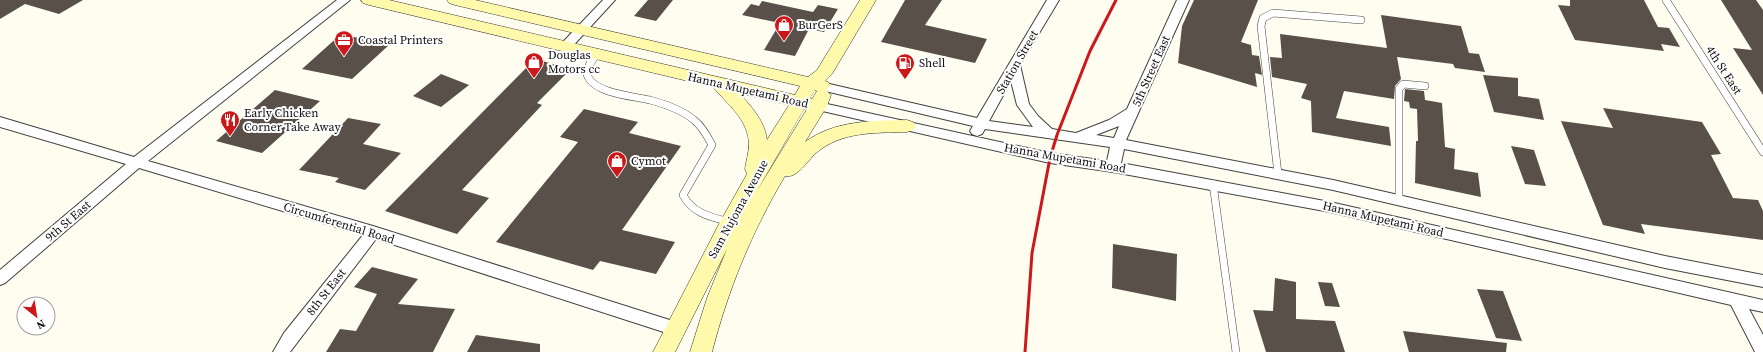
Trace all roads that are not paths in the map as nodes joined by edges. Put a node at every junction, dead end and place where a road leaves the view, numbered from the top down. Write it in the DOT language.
graph roads {
  1 [pos="344,0"];
  2 [pos="369,0"];
  3 [pos="455,0"];
  4 [pos="609,0"];
  5 [pos="868,0"];
  6 [pos="1053,0"];
  7 [pos="1183,0"];
  8 [pos="1666,0"];
  9 [pos="1361,20"];
  10 [pos="582,29"];
  11 [pos="566,46"];
  12 [pos="598,54"];
  13 [pos="1014,65"];
  14 [pos="820,81"];
  15 [pos="720,84"];
  16 [pos="1425,86"];
  17 [pos="808,104"];
  18 [pos="1132,112"];
  19 [pos="0,122"];
  20 [pos="982,124"];
  21 [pos="907,126"];
  22 [pos="1049,134"];
  23 [pos="1076,137"];
  24 [pos="971,141"];
  25 [pos="1118,143"];
  26 [pos="1763,152"];
  27 [pos="137,162"];
  28 [pos="1113,167"];
  29 [pos="1278,174"];
  30 [pos="1213,184"];
  31 [pos="759,188"];
  32 [pos="1399,200"];
  33 [pos="730,222"];
  34 [pos="373,232"];
  35 [pos="1665,262"];
  36 [pos="0,279"];
  37 [pos="1763,281"];
  38 [pos="1672,285"];
  39 [pos="1736,300"];
  40 [pos="1763,306"];
  41 [pos="676,329"];
  42 [pos="703,345"];
  43 [pos="1763,350"];
  44 [pos="281,352"];
  45 [pos="664,352"];
  46 [pos="1236,352"];
  1 -- 27 [label="street, 9th St East"];
  2 -- 11 [label="main road, Hanna Mupetami Road"];
  3 -- 10 [label="main road, Hanna Mupetami Road"];
  4 -- 10 [label="street"];
  5 -- 14 [label="main road, Sam Nujoma Avenue"];
  6 -- 13 [label="street, Station Street"];
  7 -- 18 [label="street, 5th Street East"];
  8 -- 26 [label="lane, 4th St East"];
  9 -- 29 [label="lane"];
  10 -- 11 [label="street"];
  10 -- 14 [label="main road, Hanna Mupetami Road"];
  11 -- 12 [label="main road, Hanna Mupetami Road"];
  12 -- 15 [label="main road, Hanna Mupetami Road"];
  12 -- 33 [label="lane"];
  13 -- 20 [label="street, Station Street"];
  13 -- 22 [label="street"];
  14 -- 17 [label="main road, Sam Nujoma Avenue"];
  14 -- 20 [label="street, Hanna Mupetami Road"];
  15 -- 17 [label="main road, Hanna Mupetami Road"];
  15 -- 31 [label="main road"];
  16 -- 32 [label="lane"];
  17 -- 21 [label="street, Hanna Mupetami Road"];
  17 -- 31 [label="main road, Sam Nujoma Avenue"];
  18 -- 23 [label="street"];
  18 -- 25 [label="street, 5th Street East"];
  19 -- 27 [label="street, Circumferential Road"];
  20 -- 22 [label="street, Hanna Mupetami Road"];
  20 -- 24 [label="street, Station Street"];
  21 -- 24 [label="street, Hanna Mupetami Road"];
  21 -- 31 [label="main road"];
  22 -- 23 [label="street, Hanna Mupetami Road"];
  23 -- 25 [label="street, Hanna Mupetami Road"];
  24 -- 28 [label="street, Hanna Mupetami Road"];
  25 -- 28 [label="street, 5th Street East"];
  25 -- 29 [label="street, Hanna Mupetami Road"];
  27 -- 34 [label="street, Circumferential Road"];
  27 -- 36 [label="street, 9th St East"];
  28 -- 30 [label="street, Hanna Mupetami Road"];
  29 -- 32 [label="street, Hanna Mupetami Road"];
  30 -- 38 [label="street, Hanna Mupetami Road"];
  30 -- 46 [label="lane"];
  31 -- 33 [label="main road, Sam Nujoma Avenue"];
  31 -- 42 [label="main road, Sam Nujoma Avenue"];
  32 -- 35 [label="street, Hanna Mupetami Road"];
  33 -- 41 [label="main road, Sam Nujoma Avenue"];
  34 -- 41 [label="street, Circumferential Road"];
  34 -- 44 [label="street, 8th St East"];
  35 -- 37 [label="street, Hanna Mupetami Road"];
  35 -- 38 [label="street"];
  38 -- 39 [label="street, Hanna Mupetami Road"];
  39 -- 40 [label="street, Hanna Mupetami Road"];
  39 -- 43 [label="street"];
  41 -- 42 [label="main road"];
  41 -- 45 [label="main road, Sam Nujoma Avenue"];
}
